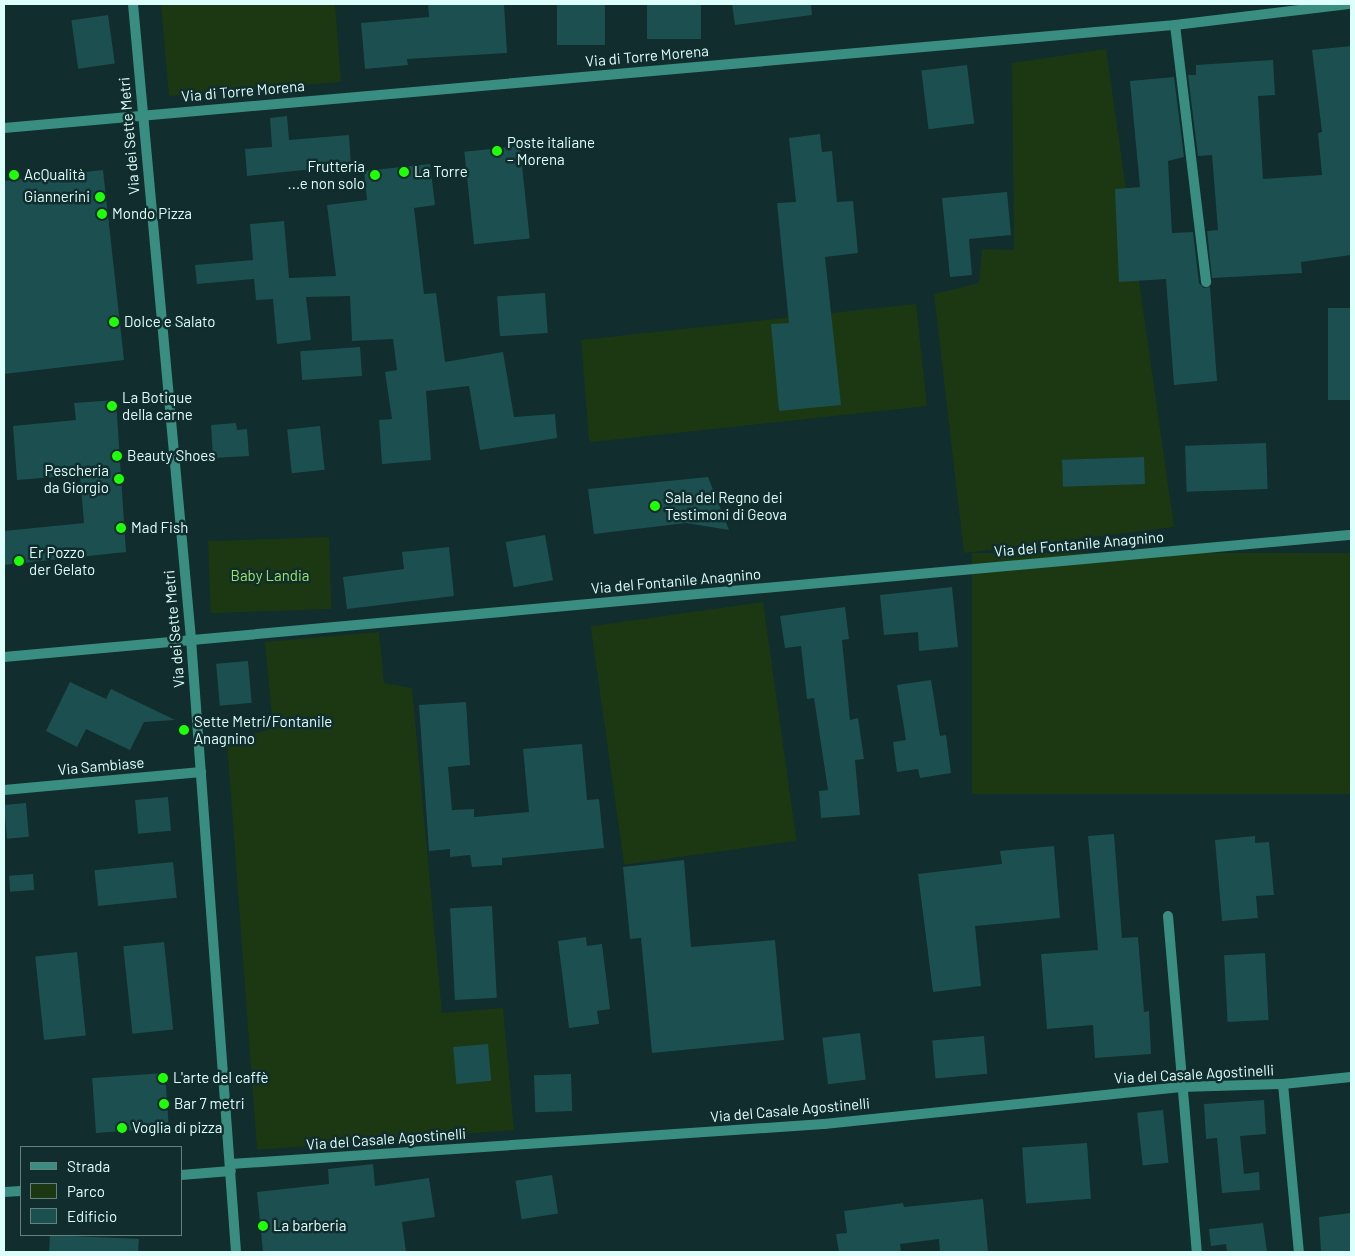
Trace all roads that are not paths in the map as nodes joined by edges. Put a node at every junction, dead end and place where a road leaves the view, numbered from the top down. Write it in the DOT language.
graph roads {
  1 [pos="134,4"];
  2 [pos="1349,4"];
  3 [pos="1292,8"];
  4 [pos="1175,25"];
  5 [pos="143,115"];
  6 [pos="4,128"];
  7 [pos="1206,282"];
  8 [pos="1351,535"];
  9 [pos="191,639"];
  10 [pos="4,657"];
  11 [pos="201,772"];
  12 [pos="4,790"];
  13 [pos="1168,916"];
  14 [pos="1351,1077"];
  15 [pos="1283,1084"];
  16 [pos="1181,1087"];
  17 [pos="231,1168"];
  18 [pos="182,1175"];
  19 [pos="20,1190"];
  20 [pos="4,1192"];
  21 [pos="236,1252"];
  22 [pos="1197,1252"];
  23 [pos="1299,1252"];
  1 -- 5 [label="street, Via dei Sette Metri"];
  2 -- 3 [label="street, Via di Torre Morena"];
  3 -- 4 [label="street, Via di Torre Morena"];
  4 -- 5 [label="street, Via di Torre Morena"];
  4 -- 7 [label="street"];
  5 -- 6 [label="street, Via di Torre Morena"];
  5 -- 9 [label="street, Via dei Sette Metri"];
  8 -- 9 [label="street, Via del Fontanile Anagnino"];
  9 -- 10 [label="street, Via del Fontanile Anagnino"];
  9 -- 11 [label="street, Via dei Sette Metri"];
  11 -- 12 [label="street, Via Sambiase"];
  11 -- 17 [label="street, Via dei Sette Metri"];
  13 -- 16 [label="street"];
  14 -- 15 [label="street, Via del Casale Agostinelli"];
  15 -- 16 [label="street, Via del Casale Agostinelli"];
  15 -- 23 [label="street"];
  16 -- 17 [label="street, Via del Casale Agostinelli"];
  16 -- 22 [label="street"];
  17 -- 18 [label="street, Via del Casale Agostinelli"];
  17 -- 21 [label="street, Via dei Sette Metri"];
  19 -- 20 [label="street"];
}
